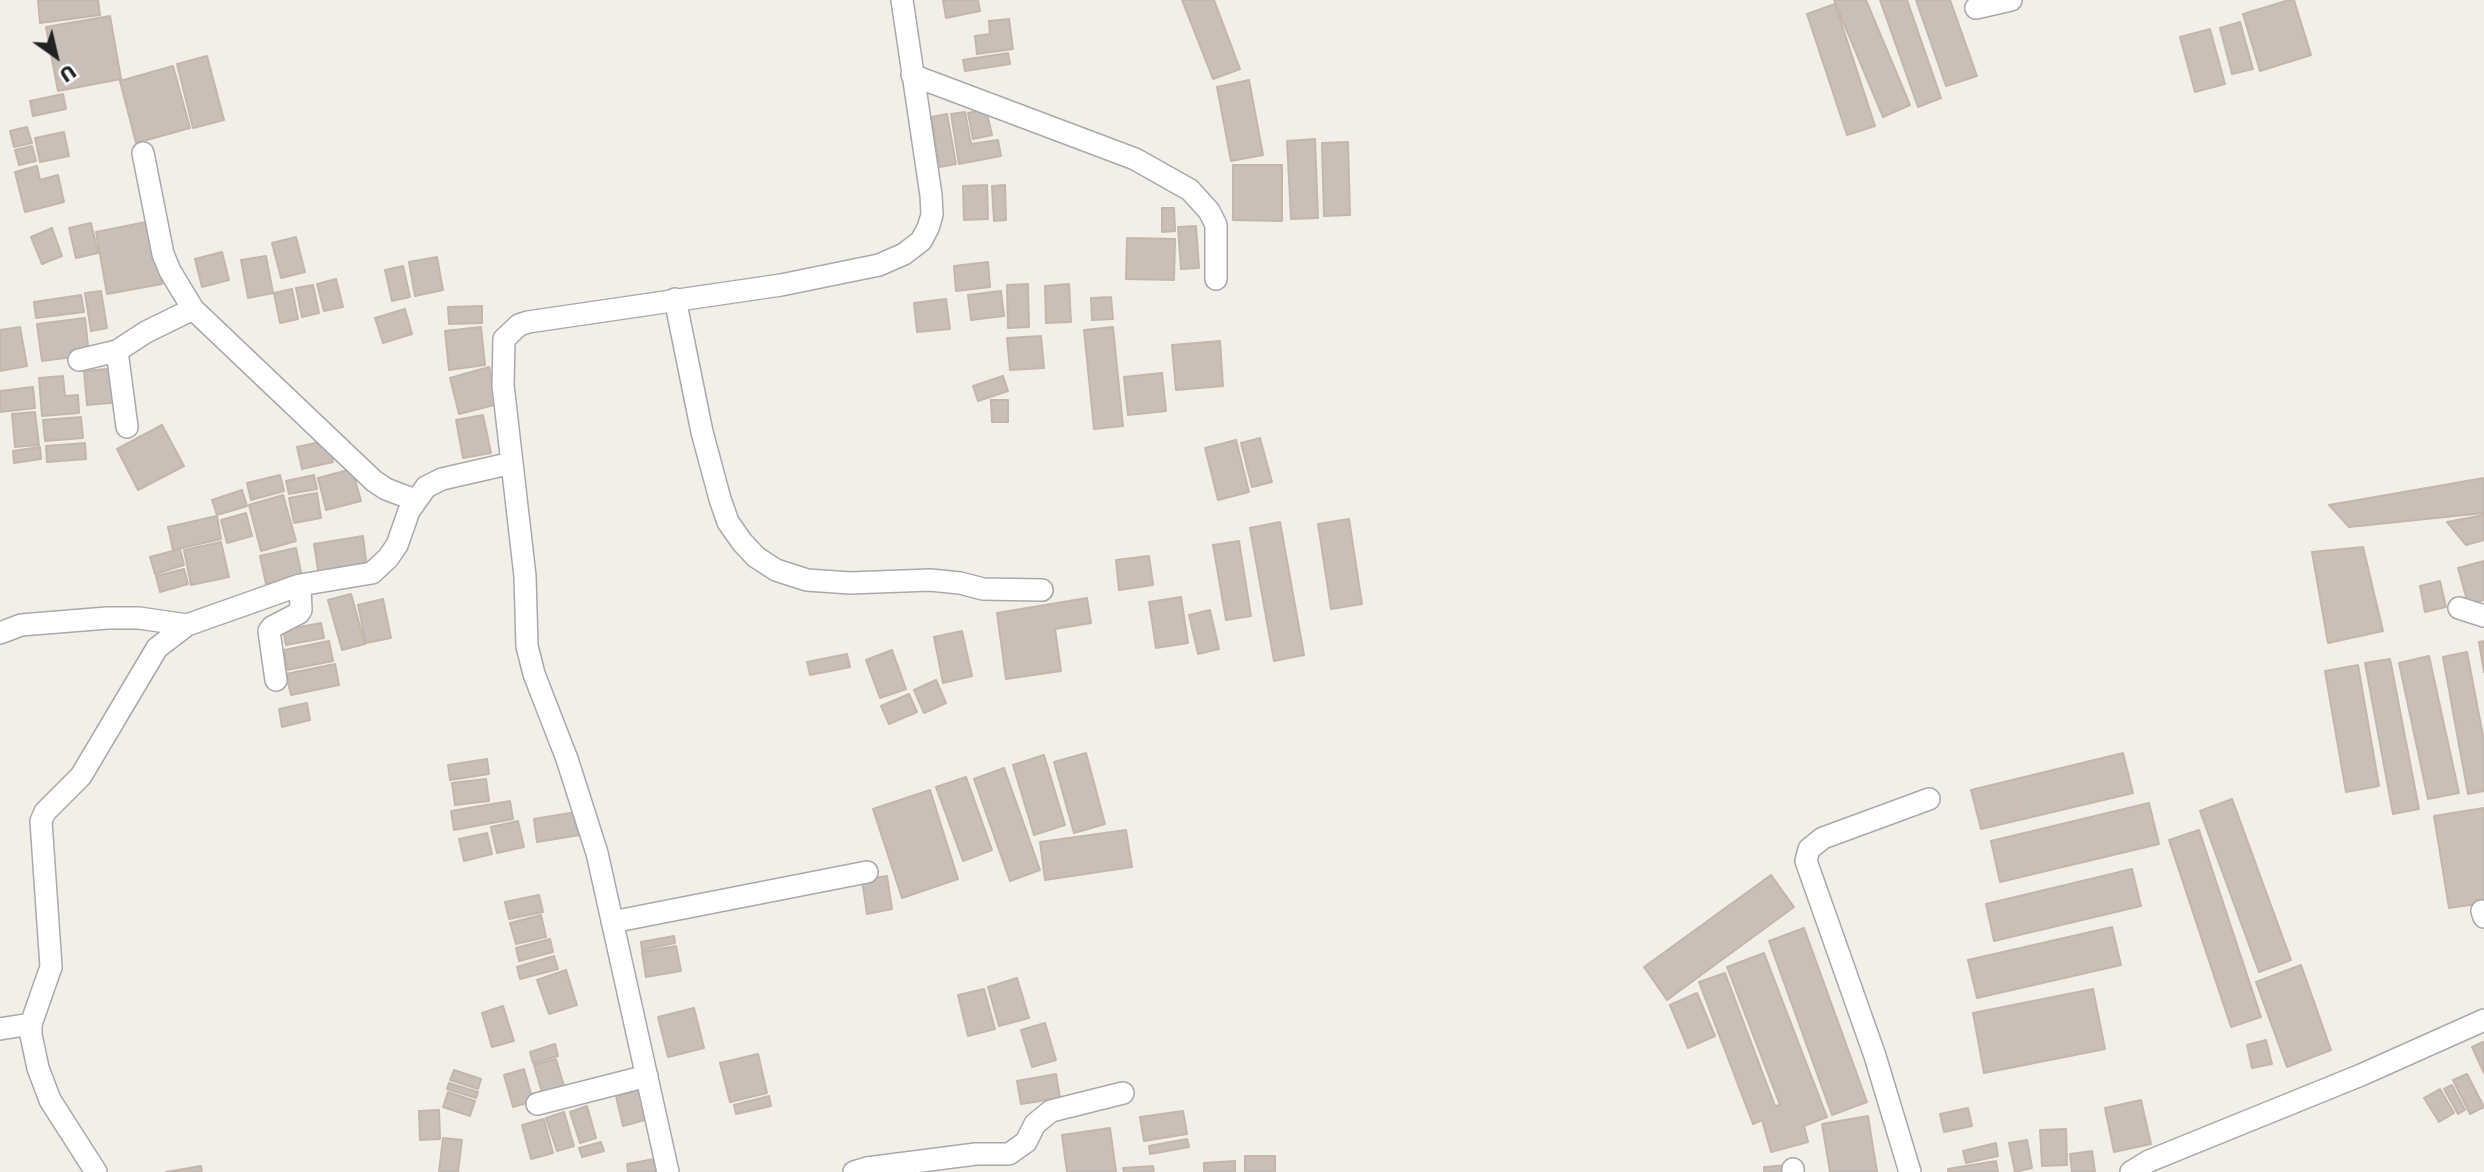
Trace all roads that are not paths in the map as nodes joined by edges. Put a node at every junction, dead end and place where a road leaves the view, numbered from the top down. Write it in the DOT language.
graph roads {
  1 [pos="902,0"];
  2 [pos="2011,0"];
  3 [pos="1976,8"];
  4 [pos="912,75"];
  5 [pos="143,153"];
  6 [pos="1216,279"];
  7 [pos="675,299"];
  8 [pos="193,309"];
  9 [pos="117,351"];
  10 [pos="79,360"];
  11 [pos="127,426"];
  12 [pos="512,463"];
  13 [pos="415,500"];
  14 [pos="300,585"];
  15 [pos="1042,590"];
  16 [pos="2459,608"];
  17 [pos="2484,616"];
  18 [pos="187,625"];
  19 [pos="0,634"];
  20 [pos="276,680"];
  21 [pos="1929,799"];
  22 [pos="867,872"];
  23 [pos="612,922"];
  24 [pos="2484,1020"];
  25 [pos="31,1024"];
  26 [pos="0,1029"];
  27 [pos="647,1076"];
  28 [pos="1123,1093"];
  29 [pos="537,1104"];
  30 [pos="96,1172"];
  31 [pos="668,1172"];
  32 [pos="854,1172"];
  33 [pos="1910,1172"];
  34 [pos="2131,1172"];
  1 -- 4 [label="street"];
  2 -- 3 [label="street"];
  4 -- 6 [label="street"];
  4 -- 7 [label="street"];
  5 -- 8 [label="street"];
  7 -- 12 [label="street"];
  7 -- 15 [label="street"];
  8 -- 9 [label="street"];
  8 -- 13 [label="street"];
  9 -- 10 [label="street"];
  9 -- 11 [label="street"];
  12 -- 13 [label="street"];
  12 -- 23 [label="street"];
  13 -- 14 [label="street"];
  14 -- 18 [label="street"];
  14 -- 20 [label="street"];
  16 -- 17 [label="street"];
  18 -- 19 [label="street"];
  18 -- 25 [label="street"];
  21 -- 33 [label="street"];
  22 -- 23 [label="street"];
  23 -- 27 [label="street"];
  24 -- 34 [label="street"];
  25 -- 26 [label="street"];
  25 -- 30 [label="street"];
  27 -- 29 [label="street"];
  27 -- 31 [label="street"];
  28 -- 32 [label="street"];
}
